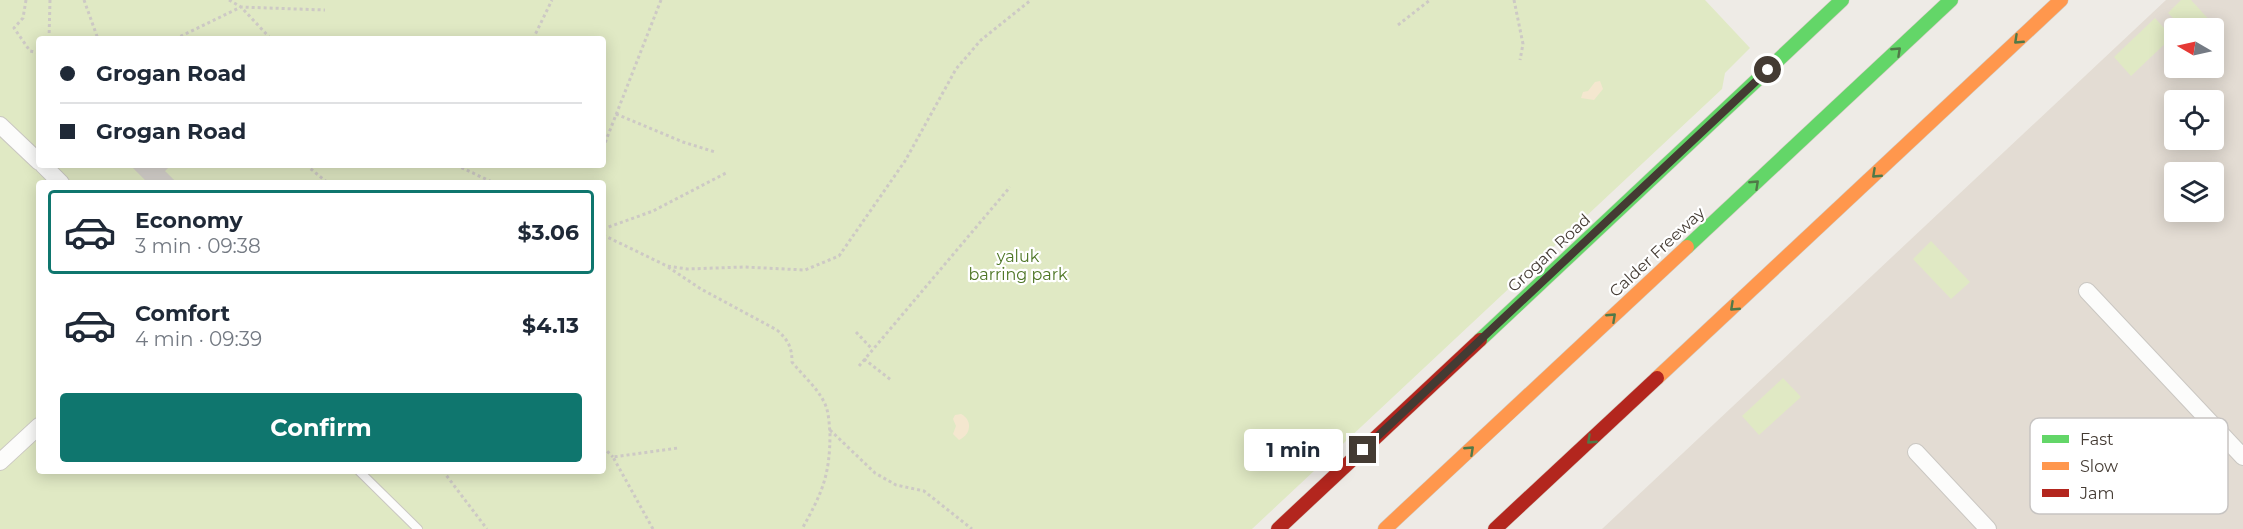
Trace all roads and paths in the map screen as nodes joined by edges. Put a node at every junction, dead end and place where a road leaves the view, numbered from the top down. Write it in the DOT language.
graph roads {
  1 [pos="26,0"];
  2 [pos="50,0"];
  3 [pos="84,0"];
  4 [pos="229,0"];
  5 [pos="552,0"];
  6 [pos="661,0"];
  7 [pos="1031,0"];
  8 [pos="1430,0"];
  9 [pos="1514,0"];
  10 [pos="1842,0"];
  11 [pos="1952,0"];
  12 [pos="2061,0"];
  13 [pos="241,7"];
  14 [pos="325,10"];
  15 [pos="1398,25"];
  16 [pos="49,36"];
  17 [pos="97,36"];
  18 [pos="181,36"];
  19 [pos="269,36"];
  20 [pos="534,36"];
  21 [pos="36,52"];
  22 [pos="1520,60"];
  23 [pos="616,114"];
  24 [pos="0,125"];
  25 [pos="606,140"];
  26 [pos="715,152"];
  27 [pos="36,159"];
  28 [pos="46,168"];
  29 [pos="310,168"];
  30 [pos="462,168"];
  31 [pos="726,173"];
  32 [pos="58,180"];
  33 [pos="324,180"];
  34 [pos="488,180"];
  35 [pos="1010,187"];
  36 [pos="606,229"];
  37 [pos="606,236"];
  38 [pos="667,266"];
  39 [pos="2086,291"];
  40 [pos="856,332"];
  41 [pos="872,349"];
  42 [pos="864,359"];
  43 [pos="859,366"];
  44 [pos="891,380"];
  45 [pos="2206,418"];
  46 [pos="36,429"];
  47 [pos="830,430"];
  48 [pos="2228,441"];
  49 [pos="678,448"];
  50 [pos="606,450"];
  51 [pos="1917,452"];
  52 [pos="613,457"];
  53 [pos="2243,457"];
  54 [pos="0,462"];
  55 [pos="362,474"];
  56 [pos="445,474"];
  57 [pos="418,529"];
  58 [pos="488,529"];
  59 [pos="654,529"];
  60 [pos="802,529"];
  61 [pos="972,529"];
  62 [pos="1278,529"];
  63 [pos="1384,529"];
  64 [pos="1495,529"];
  65 [pos="1988,529"];
  1 -- 21 [label="path"];
  2 -- 16 [label="path"];
  3 -- 17 [label="path"];
  4 -- 13 [label="path"];
  5 -- 20 [label="path"];
  6 -- 23 [label="path"];
  7 -- 38 [label="path"];
  8 -- 15 [label="path"];
  9 -- 22 [label="path"];
  10 -- 62 [label="main road, Grogan Road"];
  63 -- 11 [label="main road, Calder Freeway, one-way"];
  12 -- 64 [label="main road, one-way"];
  13 -- 14 [label="path"];
  13 -- 18 [label="path"];
  13 -- 19 [label="path"];
  23 -- 25 [label="path"];
  23 -- 26 [label="path"];
  24 -- 27 [label="street"];
  28 -- 32 [label="street"];
  29 -- 33 [label="path"];
  30 -- 34 [label="path"];
  31 -- 36 [label="path"];
  35 -- 41 [label="path"];
  37 -- 38 [label="path"];
  38 -- 47 [label="path"];
  39 -- 45 [label="street"];
  40 -- 41 [label="path"];
  41 -- 42 [label="path"];
  42 -- 43 [label="path"];
  42 -- 44 [label="path"];
  46 -- 54 [label="street"];
  47 -- 60 [label="path"];
  47 -- 61 [label="path"];
  48 -- 53 [label="street"];
  49 -- 52 [label="path"];
  50 -- 52 [label="path"];
  51 -- 65 [label="street"];
  52 -- 59 [label="path"];
  55 -- 57 [label="lane"];
  56 -- 58 [label="path"];
}
